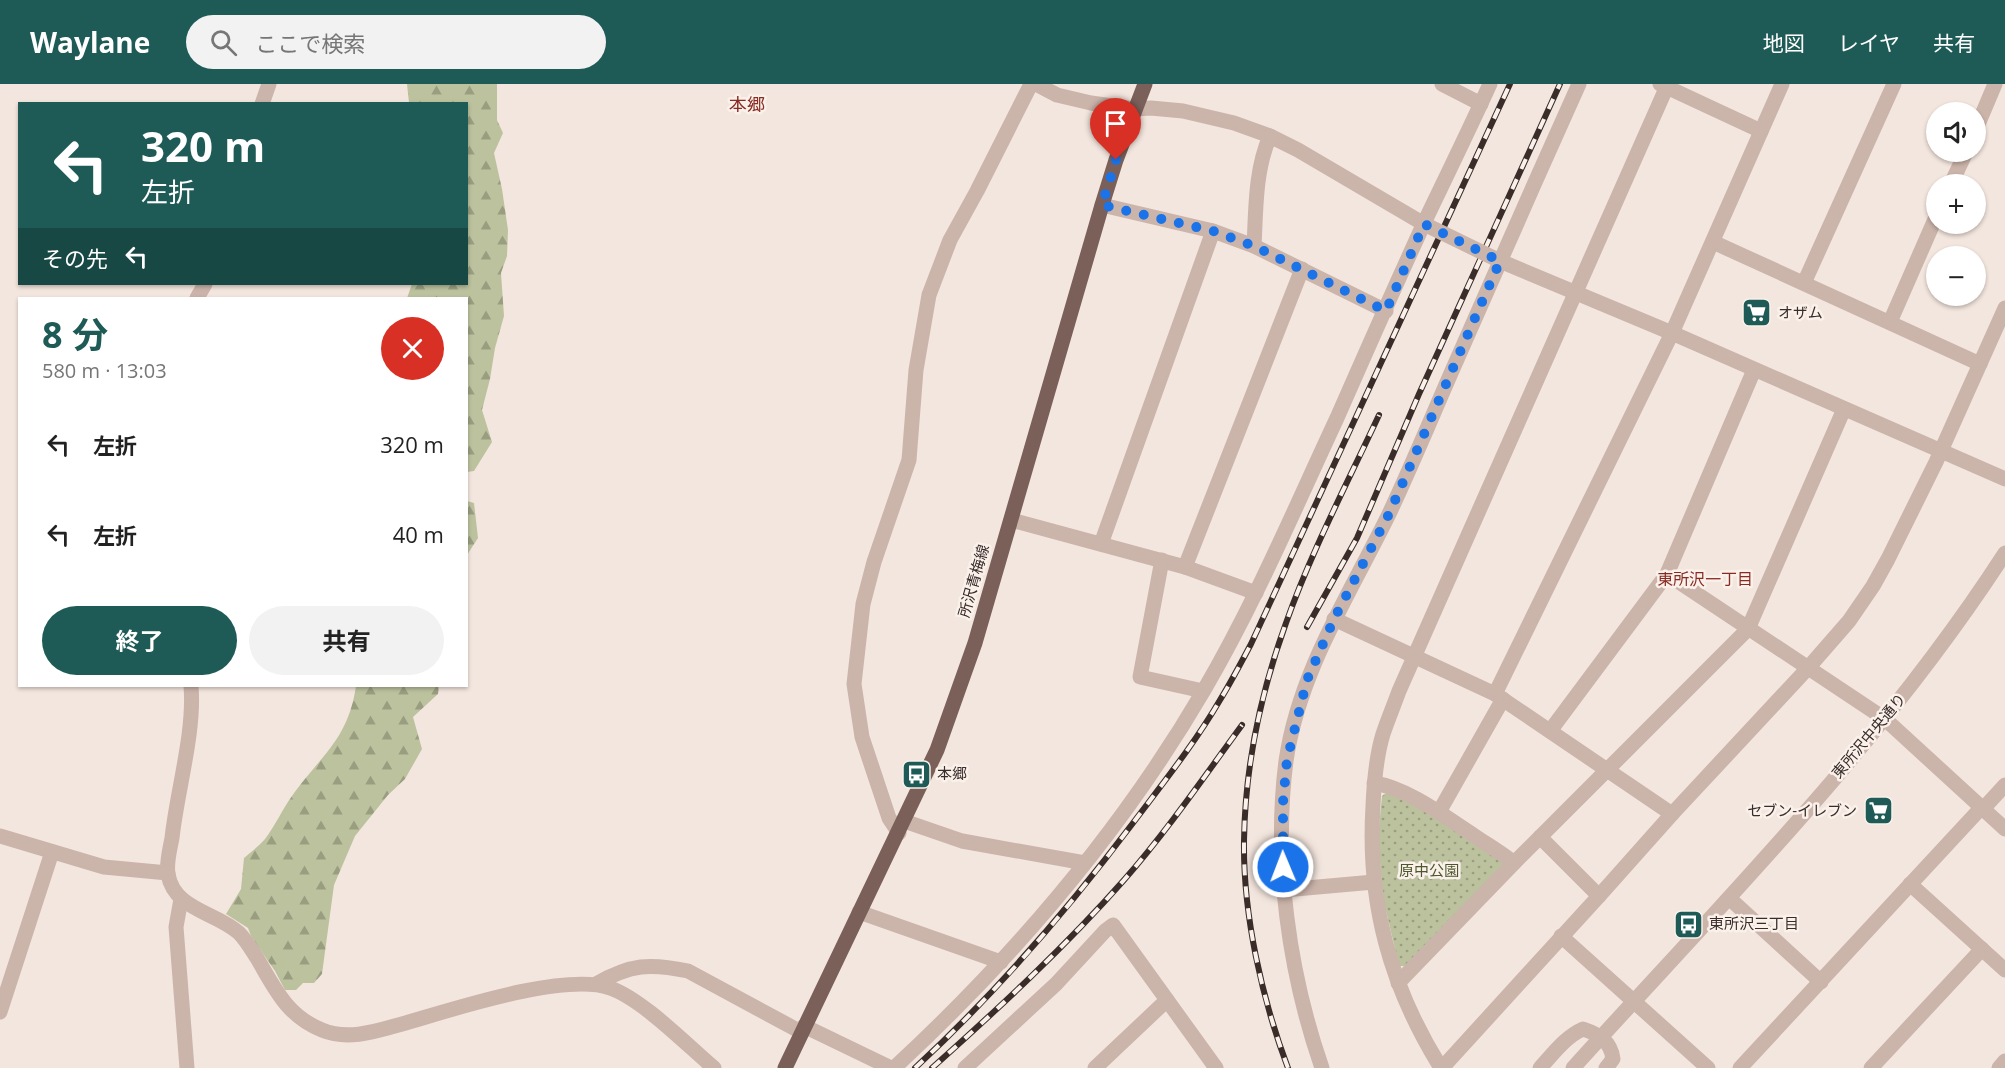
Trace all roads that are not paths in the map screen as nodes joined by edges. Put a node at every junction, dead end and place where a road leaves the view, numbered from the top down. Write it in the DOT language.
graph roads {
  1 [pos="269,84"];
  2 [pos="1031,84"];
  3 [pos="1036,84"];
  4 [pos="1145,84"];
  5 [pos="1442,84"];
  6 [pos="1490,84"];
  7 [pos="1579,84"];
  8 [pos="1782,84"];
  9 [pos="1894,84"];
  10 [pos="1995,84"];
  11 [pos="1665,85"];
  12 [pos="263,102"];
  13 [pos="1481,104"];
  14 [pos="1986,105"];
  15 [pos="1134,109"];
  16 [pos="1761,131"];
  17 [pos="1270,136"];
  18 [pos="1102,205"];
  19 [pos="1424,224"];
  20 [pos="1213,231"];
  21 [pos="1929,234"];
  22 [pos="1713,242"];
  23 [pos="1254,246"];
  24 [pos="1500,261"];
  25 [pos="1302,269"];
  26 [pos="1804,283"];
  27 [pos="1575,292"];
  28 [pos="2005,308"];
  29 [pos="1386,311"];
  30 [pos="1890,322"];
  31 [pos="1672,333"];
  32 [pos="1980,364"];
  33 [pos="1754,369"];
  34 [pos="1844,409"];
  35 [pos="1941,451"];
  36 [pos="2005,479"];
  37 [pos="1011,520"];
  38 [pos="1101,544"];
  39 [pos="2005,553"];
  40 [pos="1162,560"];
  41 [pos="1185,567"];
  42 [pos="1667,574"];
  43 [pos="1256,594"];
  44 [pos="1334,619"];
  45 [pos="1747,628"];
  46 [pos="1415,656"];
  47 [pos="1809,668"];
  48 [pos="190,687"];
  49 [pos="1203,691"];
  50 [pos="1499,697"];
  51 [pos="1885,719"];
  52 [pos="1550,731"];
  53 [pos="1607,770"];
  54 [pos="1374,783"];
  55 [pos="2005,785"];
  56 [pos="1982,808"];
  57 [pos="1439,812"];
  58 [pos="1672,814"];
  59 [pos="902,827"];
  60 [pos="2005,829"];
  61 [pos="0,836"];
  62 [pos="1540,837"];
  63 [pos="52,852"];
  64 [pos="1085,863"];
  65 [pos="1514,863"];
  66 [pos="168,873"];
  67 [pos="1374,882"];
  68 [pos="1910,884"];
  69 [pos="1284,890"];
  70 [pos="1599,896"];
  71 [pos="1729,898"];
  72 [pos="181,899"];
  73 [pos="859,912"];
  74 [pos="1561,936"];
  75 [pos="1982,949"];
  76 [pos="1001,962"];
  77 [pos="2005,970"];
  78 [pos="1821,982"];
  79 [pos="1398,983"];
  80 [pos="596,984"];
  81 [pos="1167,1000"];
  82 [pos="1633,1001"];
  83 [pos="0,1012"];
  84 [pos="802,1029"];
  85 [pos="1601,1037"];
  86 [pos="2005,1061"];
  87 [pos="187,1068"];
  88 [pos="714,1068"];
  89 [pos="785,1068"];
  90 [pos="893,1068"];
  91 [pos="965,1068"];
  92 [pos="1095,1068"];
  93 [pos="1216,1068"];
  94 [pos="1322,1068"];
  95 [pos="1441,1068"];
  96 [pos="1540,1068"];
  97 [pos="1574,1068"];
  98 [pos="1606,1068"];
  99 [pos="1708,1068"];
  100 [pos="1740,1068"];
  101 [pos="1871,1068"];
  102 [pos="1999,1068"];
  1 -- 12 [label="street"];
  2 -- 59 [label="street"];
  3 -- 15 [label="street"];
  4 -- 15 [label="main road, 所沢青梅線"];
  5 -- 13 [label="street"];
  6 -- 13 [label="street"];
  7 -- 24 [label="street"];
  8 -- 16 [label="street"];
  9 -- 26 [label="street"];
  10 -- 14 [label="street"];
  11 -- 16 [label="street"];
  11 -- 27 [label="street"];
  13 -- 19 [label="street"];
  15 -- 17 [label="street"];
  15 -- 18 [label="main road, 所沢青梅線"];
  16 -- 22 [label="street"];
  17 -- 19 [label="street"];
  17 -- 23 [label="street"];
  18 -- 20 [label="street"];
  18 -- 37 [label="main road, 所沢青梅線"];
  19 -- 24 [label="street, bridge"];
  19 -- 29 [label="street"];
  20 -- 23 [label="street"];
  20 -- 38 [label="street"];
  21 -- 30 [label="street"];
  22 -- 26 [label="street"];
  22 -- 31 [label="street"];
  23 -- 25 [label="street"];
  24 -- 27 [label="street"];
  24 -- 44 [label="street"];
  25 -- 29 [label="street"];
  25 -- 41 [label="street"];
  26 -- 30 [label="street"];
  27 -- 31 [label="street"];
  27 -- 46 [label="street"];
  28 -- 32 [label="street"];
  29 -- 43 [label="street"];
  30 -- 32 [label="street"];
  31 -- 33 [label="street"];
  31 -- 50 [label="street"];
  32 -- 35 [label="street"];
  33 -- 34 [label="street"];
  33 -- 42 [label="street"];
  34 -- 35 [label="street"];
  34 -- 45 [label="street"];
  35 -- 36 [label="street"];
  35 -- 47 [label="street"];
  37 -- 38 [label="street"];
  37 -- 59 [label="main road, 所沢青梅線"];
  38 -- 40 [label="street"];
  39 -- 51 [label="street, 東所沢中央通り"];
  40 -- 41 [label="street"];
  40 -- 49 [label="street"];
  41 -- 43 [label="street"];
  42 -- 45 [label="street"];
  42 -- 52 [label="street"];
  43 -- 49 [label="street"];
  44 -- 46 [label="street"];
  44 -- 69 [label="street"];
  45 -- 47 [label="street"];
  45 -- 53 [label="street"];
  46 -- 50 [label="street"];
  46 -- 54 [label="street"];
  47 -- 51 [label="street"];
  47 -- 58 [label="street"];
  48 -- 66 [label="street"];
  49 -- 64 [label="street"];
  50 -- 52 [label="street"];
  50 -- 57 [label="street"];
  51 -- 56 [label="street"];
  51 -- 71 [label="street, 東所沢中央通り"];
  52 -- 53 [label="street"];
  53 -- 58 [label="street"];
  53 -- 62 [label="street"];
  54 -- 57 [label="street"];
  54 -- 67 [label="street"];
  55 -- 56 [label="street"];
  56 -- 60 [label="street"];
  56 -- 68 [label="street"];
  57 -- 65 [label="street"];
  58 -- 70 [label="street"];
  59 -- 64 [label="street"];
  59 -- 73 [label="main road, 所沢青梅線"];
  61 -- 63 [label="street"];
  62 -- 65 [label="street"];
  62 -- 70 [label="street"];
  63 -- 66 [label="street"];
  63 -- 83 [label="street"];
  64 -- 76 [label="street"];
  65 -- 79 [label="street"];
  66 -- 72 [label="street"];
  67 -- 69 [label="street"];
  67 -- 79 [label="street"];
  68 -- 75 [label="street"];
  68 -- 78 [label="street"];
  69 -- 94 [label="street"];
  70 -- 74 [label="street"];
  71 -- 78 [label="street"];
  71 -- 82 [label="street, 東所沢中央通り"];
  72 -- 80 [label="street"];
  72 -- 87 [label="street"];
  73 -- 76 [label="street"];
  73 -- 84 [label="main road, 所沢青梅線"];
  74 -- 82 [label="street"];
  74 -- 95 [label="street"];
  75 -- 77 [label="street"];
  75 -- 101 [label="street"];
  76 -- 90 [label="street"];
  78 -- 100 [label="street"];
  79 -- 95 [label="street"];
  80 -- 84 [label="street"];
  80 -- 88 [label="street"];
  81 -- 91 [label="street"];
  81 -- 92 [label="street"];
  81 -- 93 [label="street"];
  82 -- 85 [label="street, 東所沢中央通り"];
  82 -- 99 [label="street"];
  84 -- 89 [label="main road, 所沢青梅線"];
  84 -- 90 [label="street"];
  85 -- 96 [label="street"];
  85 -- 97 [label="street, 東所沢中央通り"];
  85 -- 98 [label="street"];
  86 -- 102 [label="street"];
}
